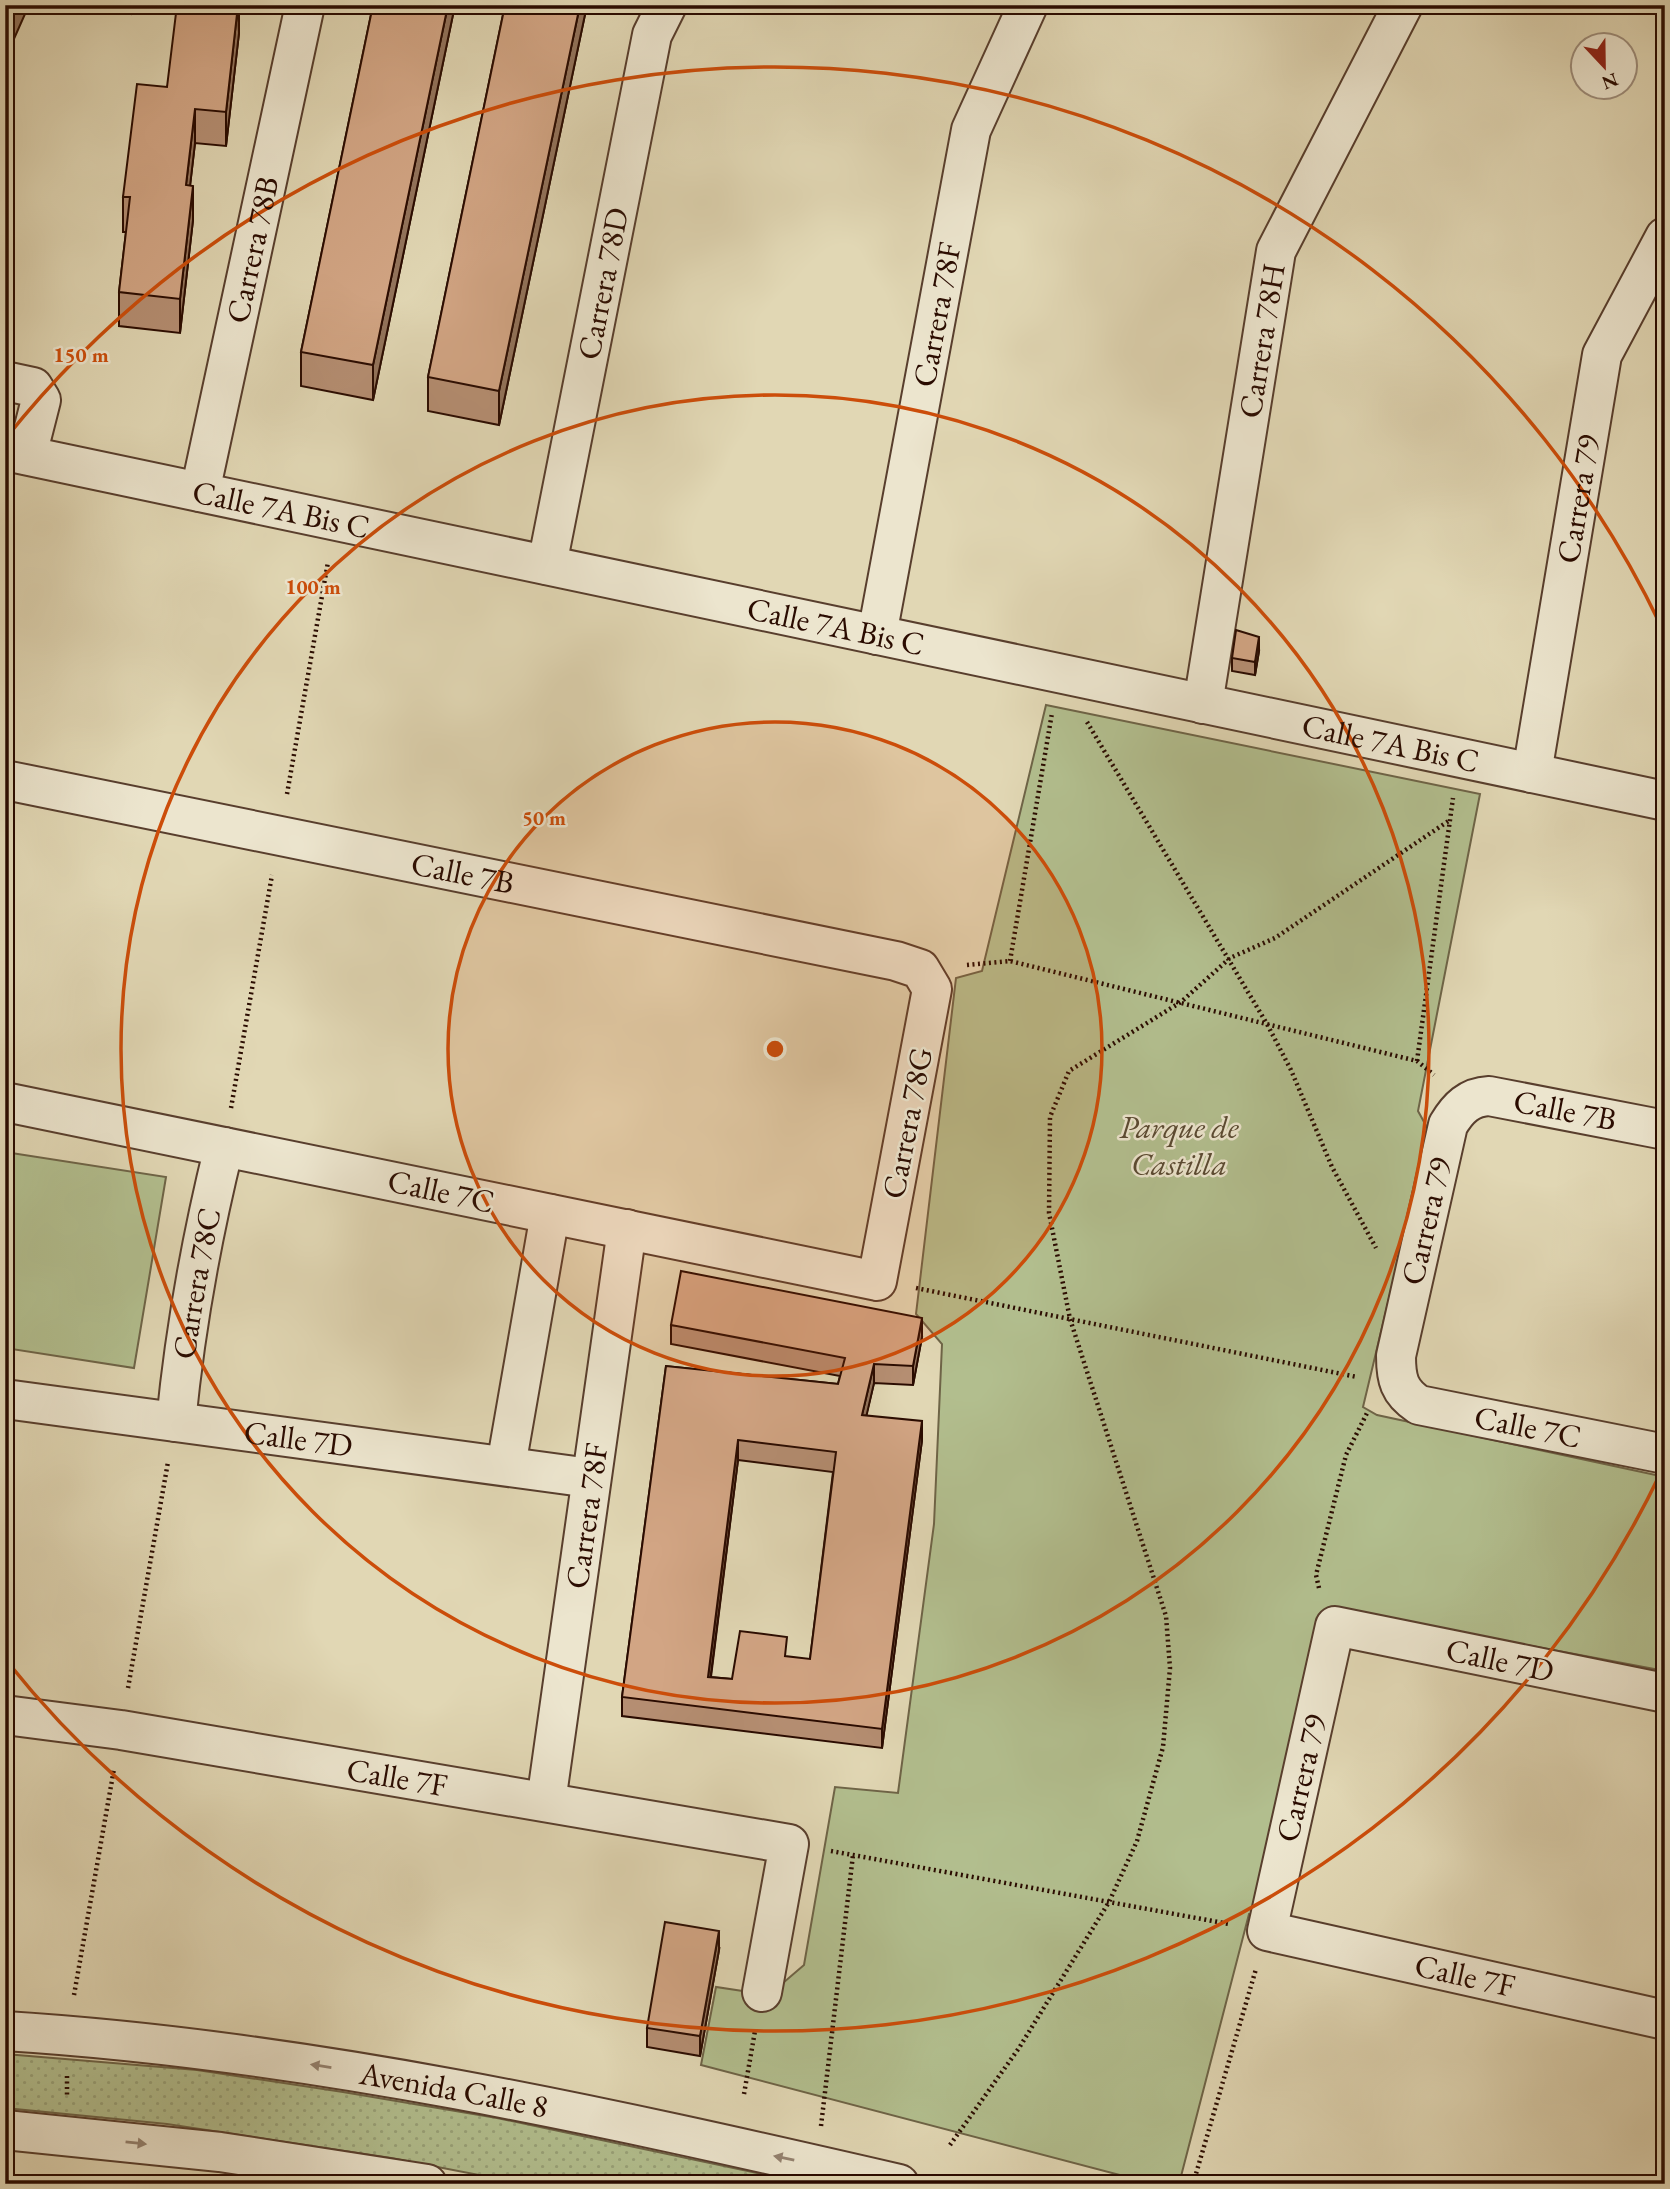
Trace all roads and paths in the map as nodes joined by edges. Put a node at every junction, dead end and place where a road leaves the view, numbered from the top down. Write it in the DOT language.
graph roads {
  1 [pos="305,5"];
  2 [pos="667,5"];
  3 [pos="1028,5"];
  4 [pos="1402,5"];
  5 [pos="1665,237"];
  6 [pos="5,381"];
  7 [pos="16,453"];
  8 [pos="200,492"];
  9 [pos="547,565"];
  10 [pos="877,635"];
  11 [pos="1059,673"];
  12 [pos="1203,704"];
  13 [pos="1458,758"];
  14 [pos="1532,773"];
  15 [pos="5,780"];
  16 [pos="1665,801"];
  17 [pos="1450,820"];
  18 [pos="1230,958"];
  19 [pos="1010,961"];
  20 [pos="920,969"];
  21 [pos="1181,1002"];
  22 [pos="1267,1024"];
  23 [pos="1417,1061"];
  24 [pos="5,1102"];
  25 [pos="1466,1103"];
  26 [pos="1665,1129"];
  27 [pos="224,1147"];
  28 [pos="550,1214"];
  29 [pos="626,1229"];
  30 [pos="877,1280"];
  31 [pos="1407,1305"];
  32 [pos="1070,1319"];
  33 [pos="1399,1386"];
  34 [pos="5,1399"];
  35 [pos="176,1422"];
  36 [pos="1665,1454"];
  37 [pos="506,1466"];
  38 [pos="590,1478"];
  39 [pos="1335,1626"];
  40 [pos="1665,1693"];
  41 [pos="5,1715"];
  42 [pos="545,1802"];
  43 [pos="789,1844"];
  44 [pos="853,1855"];
  45 [pos="1109,1902"];
  46 [pos="1267,1931"];
  47 [pos="762,1992"];
  48 [pos="1665,2020"];
  49 [pos="5,2031"];
  50 [pos="67,2035"];
  51 [pos="744,2094"];
  52 [pos="5,2130"];
  53 [pos="68,2136"];
  54 [pos="950,2145"];
  55 [pos="817,2165"];
  56 [pos="427,2184"];
  57 [pos="899,2184"];
  58 [pos="1193,2184"];
  1 -- 8 [label="street, Carrera 78B"];
  2 -- 9 [label="street, Carrera 78D"];
  3 -- 10 [label="street, Carrera 78F"];
  4 -- 12 [label="street, Carrera 78H"];
  5 -- 14 [label="street, Carrera 79"];
  6 -- 7 [label="street"];
  7 -- 8 [label="street, Calle 7A Bis C"];
  8 -- 9 [label="street, Calle 7A Bis C"];
  9 -- 10 [label="street, Calle 7A Bis C"];
  10 -- 11 [label="street, Calle 7A Bis C"];
  11 -- 12 [label="street, Calle 7A Bis C"];
  11 -- 18 [label="path"];
  11 -- 19 [label="path"];
  12 -- 13 [label="street, Calle 7A Bis C"];
  13 -- 14 [label="street, Calle 7A Bis C"];
  13 -- 17 [label="path"];
  14 -- 16 [label="street, Calle 7A Bis C"];
  15 -- 20 [label="street, Calle 7B"];
  17 -- 18 [label="path"];
  17 -- 23 [label="path"];
  18 -- 21 [label="path"];
  18 -- 22 [label="path"];
  19 -- 20 [label="path"];
  19 -- 21 [label="path"];
  20 -- 30 [label="street, Carrera 78G"];
  21 -- 22 [label="path"];
  21 -- 32 [label="path"];
  22 -- 23 [label="path"];
  22 -- 31 [label="path"];
  23 -- 25 [label="path"];
  24 -- 27 [label="street, Calle 7C"];
  25 -- 26 [label="street, Calle 7B"];
  25 -- 31 [label="street, Carrera 79"];
  27 -- 28 [label="street, Calle 7C"];
  27 -- 35 [label="street, Carrera 78C"];
  28 -- 29 [label="street, Calle 7C"];
  28 -- 37 [label="street"];
  29 -- 30 [label="street, Calle 7C"];
  29 -- 38 [label="street, Carrera 78F"];
  30 -- 32 [label="path"];
  31 -- 33 [label="street, Carrera 79"];
  32 -- 33 [label="path"];
  32 -- 45 [label="path"];
  33 -- 36 [label="street, Calle 7C"];
  33 -- 39 [label="path"];
  34 -- 35 [label="street, Calle 7D"];
  35 -- 37 [label="street, Calle 7D"];
  37 -- 38 [label="street, Calle 7D"];
  38 -- 42 [label="street, Carrera 78F"];
  39 -- 40 [label="street, Calle 7D"];
  39 -- 46 [label="street, Carrera 79"];
  41 -- 42 [label="street, Calle 7F"];
  42 -- 43 [label="street, Calle 7F"];
  43 -- 44 [label="path"];
  43 -- 47 [label="street"];
  44 -- 45 [label="path"];
  44 -- 55 [label="path"];
  45 -- 46 [label="path"];
  45 -- 54 [label="path"];
  46 -- 48 [label="street, Calle 7F"];
  46 -- 58 [label="path"];
  47 -- 51 [label="path"];
  49 -- 50 [label="street, Avenida Calle 8"];
  50 -- 53 [label="path"];
  55 -- 50 [label="street, Avenida Calle 8, one-way"];
  52 -- 53 [label="street"];
  53 -- 56 [label="street, one-way"];
  55 -- 57 [label="street, Avenida Calle 8"];
}
